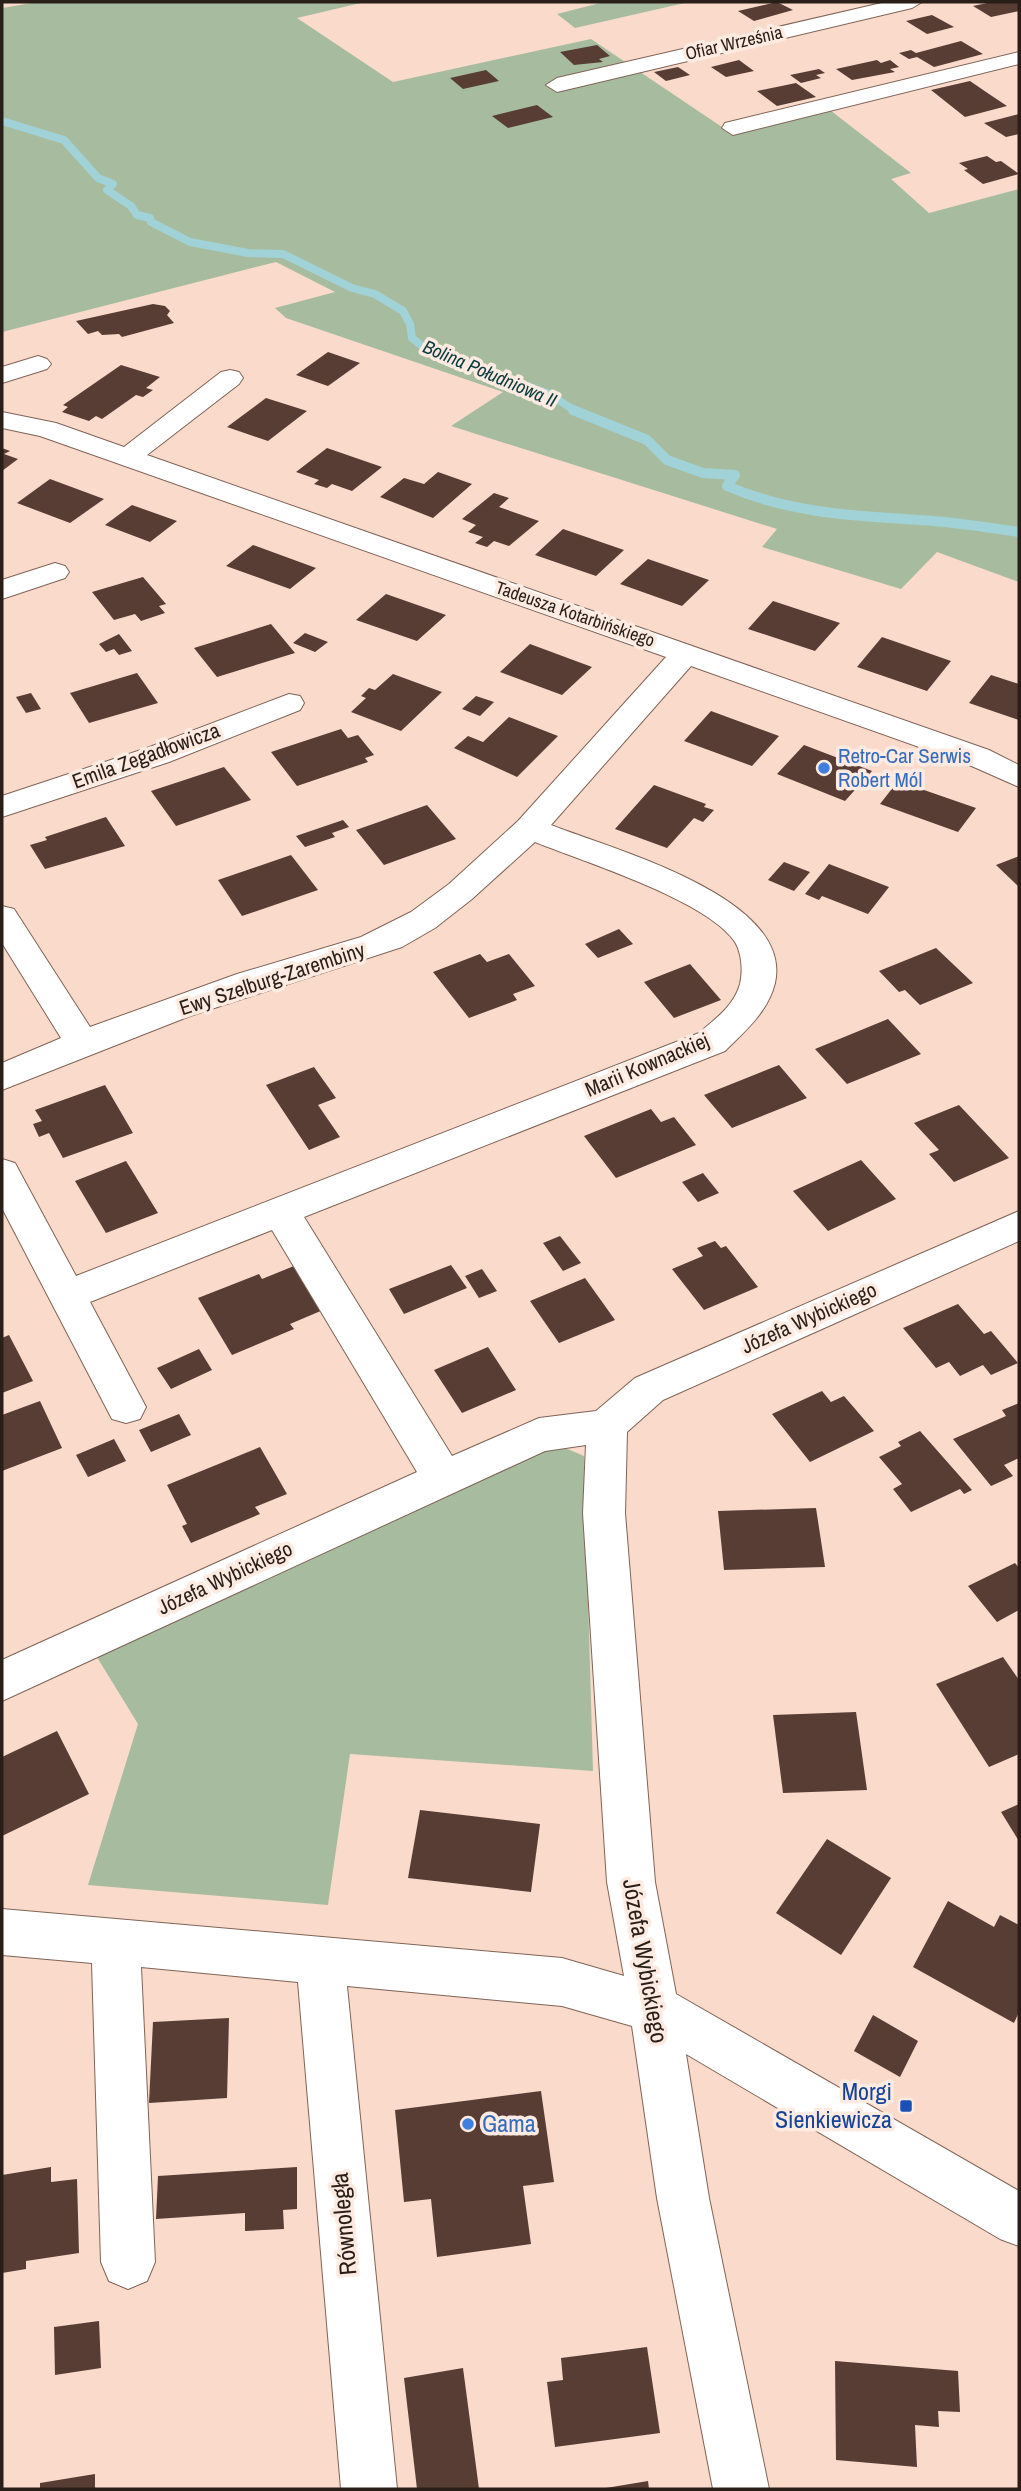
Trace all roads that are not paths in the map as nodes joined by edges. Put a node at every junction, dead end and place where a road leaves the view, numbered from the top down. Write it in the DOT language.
graph roads {
  1 [pos="912,2"];
  2 [pos="1019,58"];
  3 [pos="557,85"];
  4 [pos="733,128"];
  5 [pos="38,364"];
  6 [pos="2,375"];
  7 [pos="230,378"];
  8 [pos="2,420"];
  9 [pos="128,457"];
  10 [pos="55,572"];
  11 [pos="2,590"];
  12 [pos="686,653"];
  13 [pos="289,704"];
  14 [pos="1019,777"];
  15 [pos="2,807"];
  16 [pos="532,829"];
  17 [pos="2,917"];
  18 [pos="82,1042"];
  19 [pos="2,1077"];
  20 [pos="2,1173"];
  21 [pos="280,1211"];
  22 [pos="1019,1225"];
  23 [pos="66,1295"];
  24 [pos="126,1407"];
  25 [pos="607,1426"];
  26 [pos="443,1479"];
  27 [pos="2,1681"];
  28 [pos="2,1932"];
  29 [pos="115,1940"];
  30 [pos="320,1958"];
  31 [pos="654,2008"];
  32 [pos="1019,2220"];
  33 [pos="128,2262"];
  34 [pos="369,2489"];
  35 [pos="741,2489"];
  1 -- 3 [label="street, Ofiar Września"];
  2 -- 4 [label="street"];
  5 -- 6 [label="street"];
  7 -- 9 [label="street"];
  8 -- 9 [label="street, Tadeusza Kotarbińskiego"];
  9 -- 12 [label="street, Tadeusza Kotarbińskiego"];
  10 -- 11 [label="street"];
  12 -- 14 [label="street, Tadeusza Kotarbińskiego"];
  12 -- 16 [label="street, Ewy Szelburg-Zarembiny"];
  13 -- 15 [label="street, Emila Zegadłowicza"];
  16 -- 18 [label="street, Ewy Szelburg-Zarembiny"];
  16 -- 21 [label="street, Marii Kownackiej"];
  17 -- 18 [label="street"];
  18 -- 19 [label="street, Ewy Szelburg-Zarembiny"];
  20 -- 23 [label="street"];
  21 -- 23 [label="street, Marii Kownackiej"];
  21 -- 26 [label="street"];
  22 -- 25 [label="street, Józefa Wybickiego"];
  23 -- 24 [label="street"];
  25 -- 26 [label="street, Józefa Wybickiego"];
  25 -- 31 [label="street, Józefa Wybickiego"];
  26 -- 27 [label="street, Józefa Wybickiego"];
  28 -- 29 [label="street"];
  29 -- 30 [label="street"];
  29 -- 33 [label="street"];
  30 -- 31 [label="street"];
  30 -- 34 [label="street, Równoległa"];
  31 -- 32 [label="street"];
  31 -- 35 [label="street, Józefa Wybickiego"];
}
